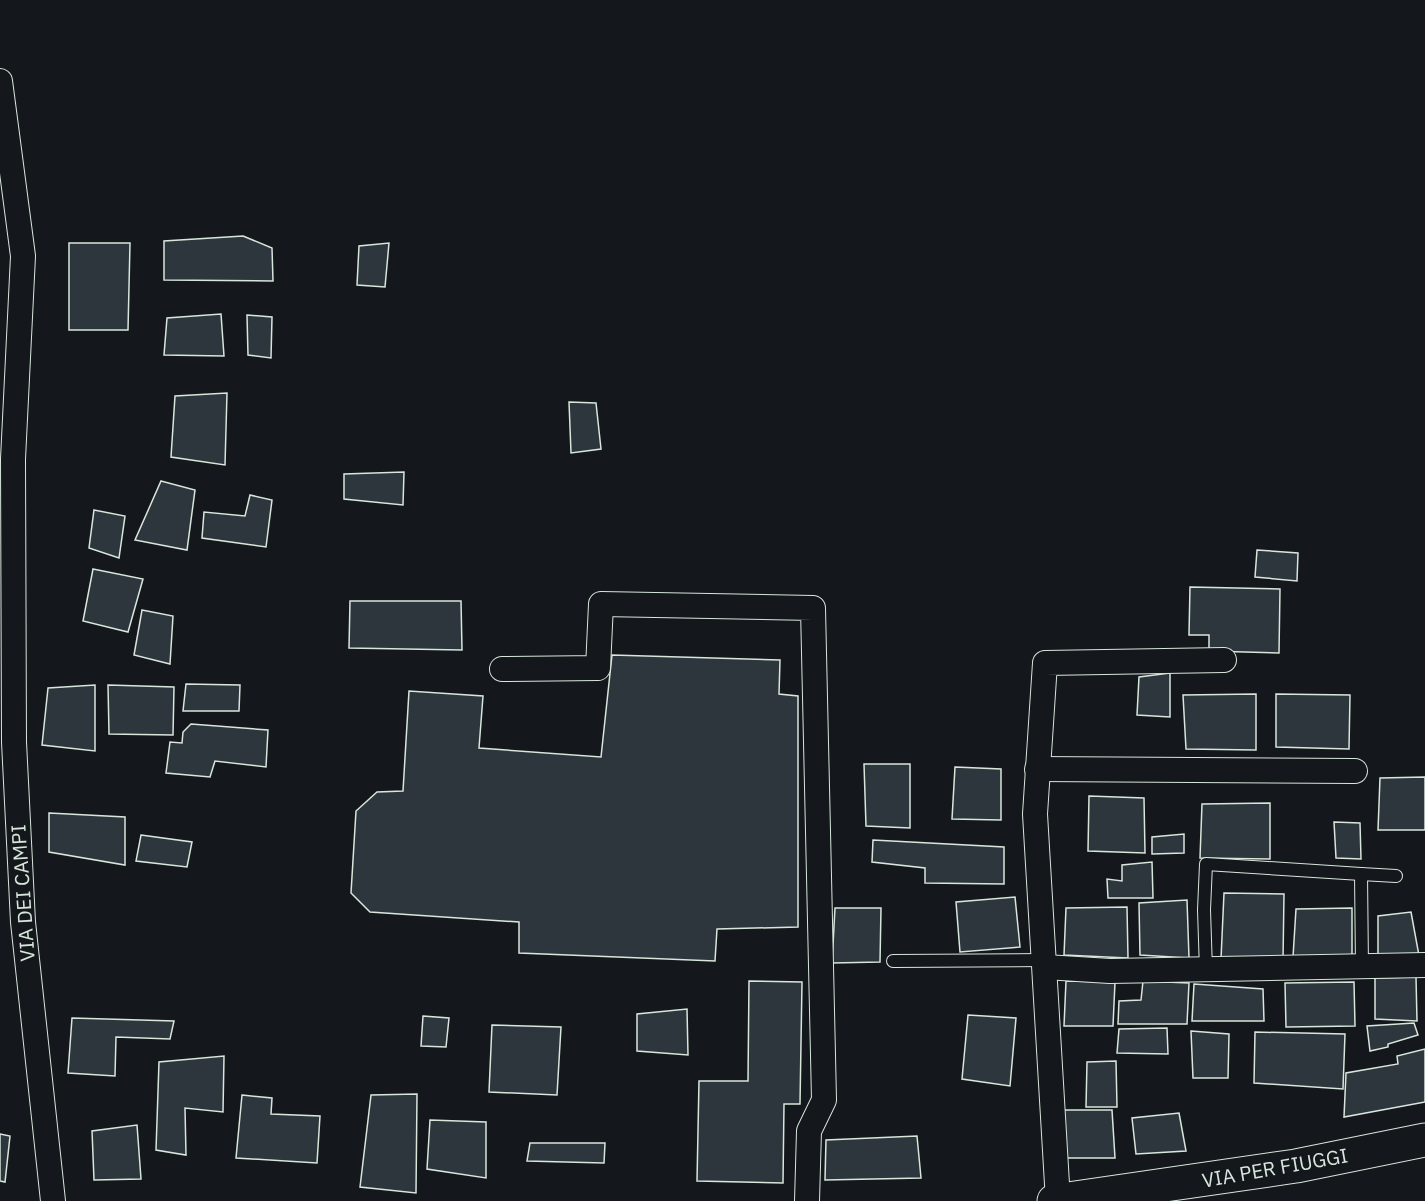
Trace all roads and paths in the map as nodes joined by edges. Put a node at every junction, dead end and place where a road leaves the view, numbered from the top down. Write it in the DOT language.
graph roads {
  1 [pos="0,81"];
  2 [pos="1224,660"];
  3 [pos="502,669"];
  4 [pos="1037,769"];
  5 [pos="1355,771"];
  6 [pos="1361,874"];
  7 [pos="1396,876"];
  8 [pos="893,961"];
  9 [pos="1045,963"];
  10 [pos="1425,965"];
  11 [pos="1362,968"];
  12 [pos="1206,970"];
  13 [pos="1425,1140"];
  14 [pos="53,1201"];
  15 [pos="807,1201"];
  16 [pos="1054,1201"];
  17 [pos="1058,1201"];
  1 -- 14 [label="street, VIA DEI CAMPI"];
  2 -- 4 [label="street"];
  3 -- 15 [label="street"];
  4 -- 5 [label="street"];
  4 -- 9 [label="street"];
  6 -- 7 [label="lane"];
  6 -- 11 [label="lane"];
  6 -- 12 [label="lane"];
  8 -- 9 [label="lane"];
  9 -- 12 [label="street"];
  9 -- 17 [label="street"];
  10 -- 11 [label="street"];
  11 -- 12 [label="street"];
  13 -- 17 [label="main road, VIA PER FIUGGI"];
  16 -- 17 [label="main road, VIA PER FIUGGI"];
}
